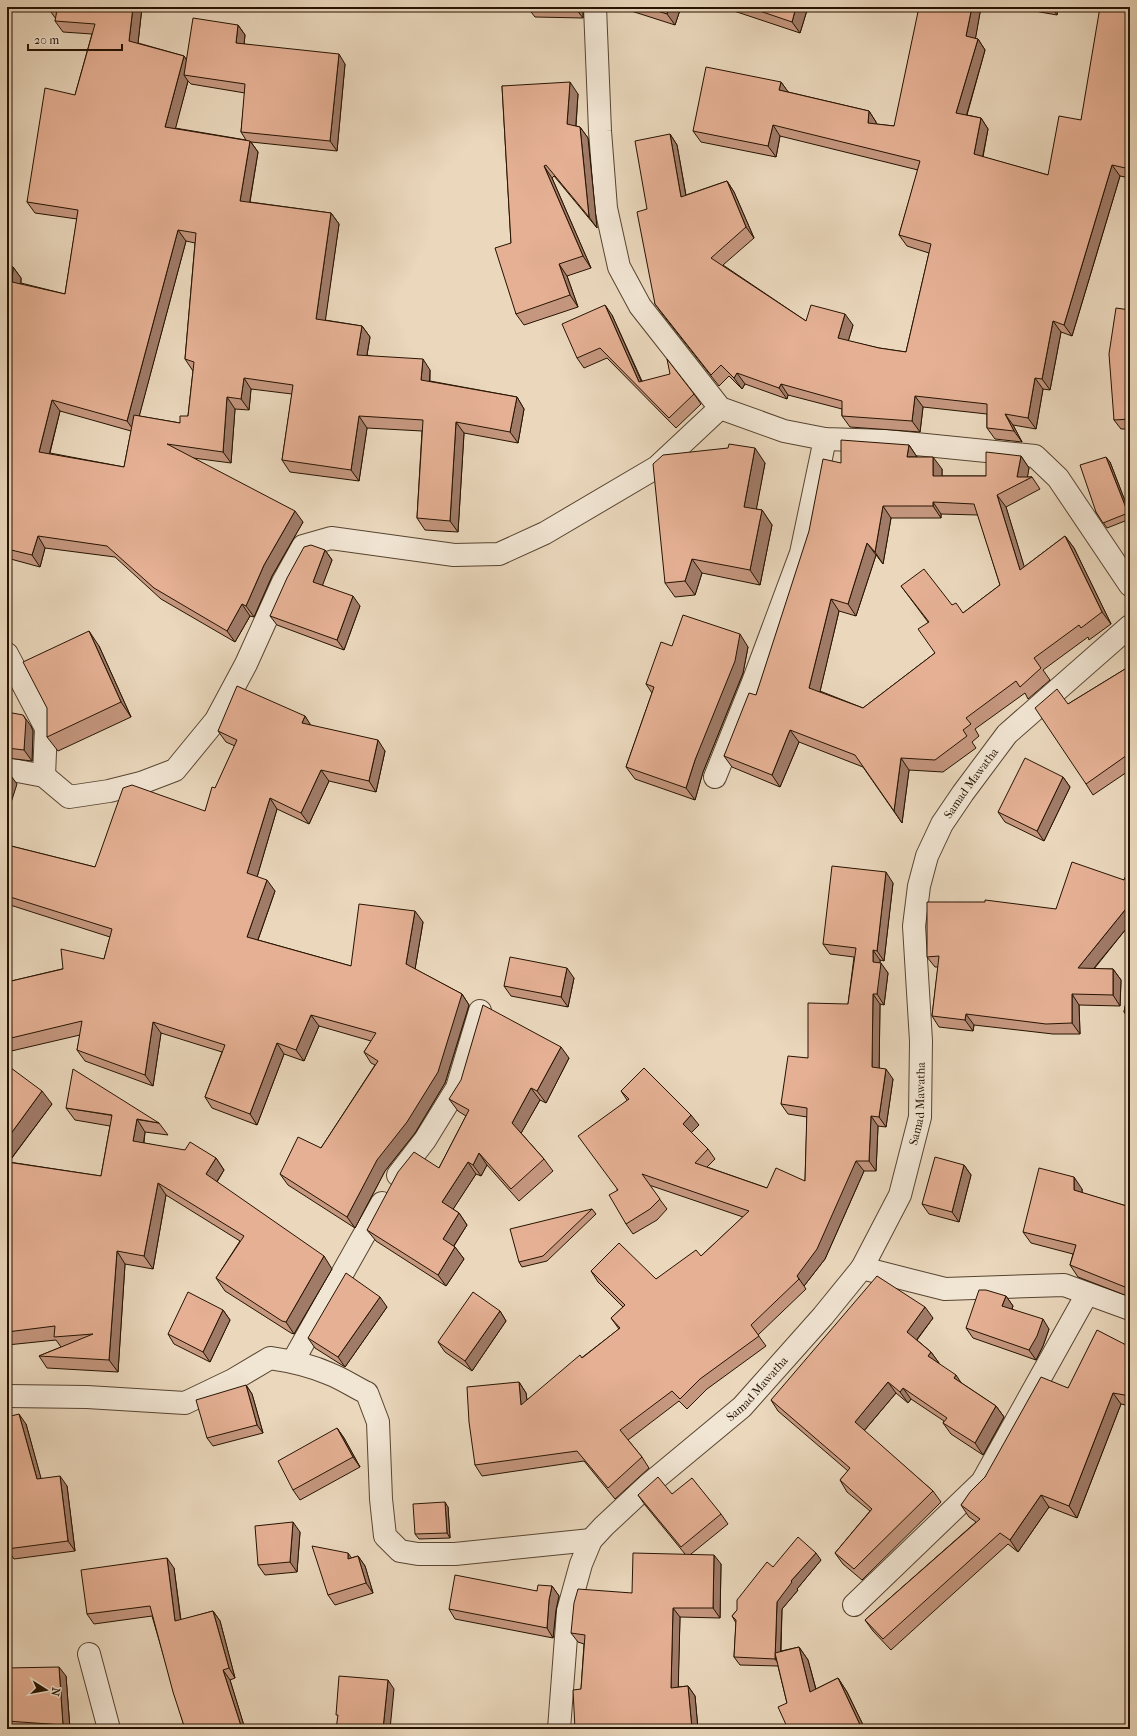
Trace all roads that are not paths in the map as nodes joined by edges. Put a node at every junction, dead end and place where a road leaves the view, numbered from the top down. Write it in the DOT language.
graph roads {
  1 [pos="595,7"];
  2 [pos="720,408"];
  3 [pos="825,438"];
  4 [pos="1130,585"];
  5 [pos="1130,626"];
  6 [pos="7,654"];
  7 [pos="7,769"];
  8 [pos="44,776"];
  9 [pos="715,777"];
  10 [pos="480,1011"];
  11 [pos="862,1268"];
  12 [pos="1087,1294"];
  13 [pos="1130,1308"];
  14 [pos="293,1361"];
  15 [pos="7,1396"];
  16 [pos="591,1540"];
  17 [pos="854,1605"];
  18 [pos="89,1654"];
  19 [pos="109,1729"];
  20 [pos="559,1729"];
  1 -- 2 [label="street"];
  2 -- 3 [label="street"];
  2 -- 8 [label="street"];
  3 -- 4 [label="street"];
  3 -- 9 [label="street"];
  5 -- 11 [label="street, Samad Mawatha"];
  6 -- 8 [label="street"];
  7 -- 8 [label="street"];
  10 -- 14 [label="street"];
  11 -- 12 [label="street"];
  11 -- 16 [label="street, Samad Mawatha"];
  12 -- 13 [label="street"];
  12 -- 17 [label="street"];
  14 -- 15 [label="street"];
  14 -- 16 [label="street"];
  16 -- 20 [label="street"];
  18 -- 19 [label="street"];
}
